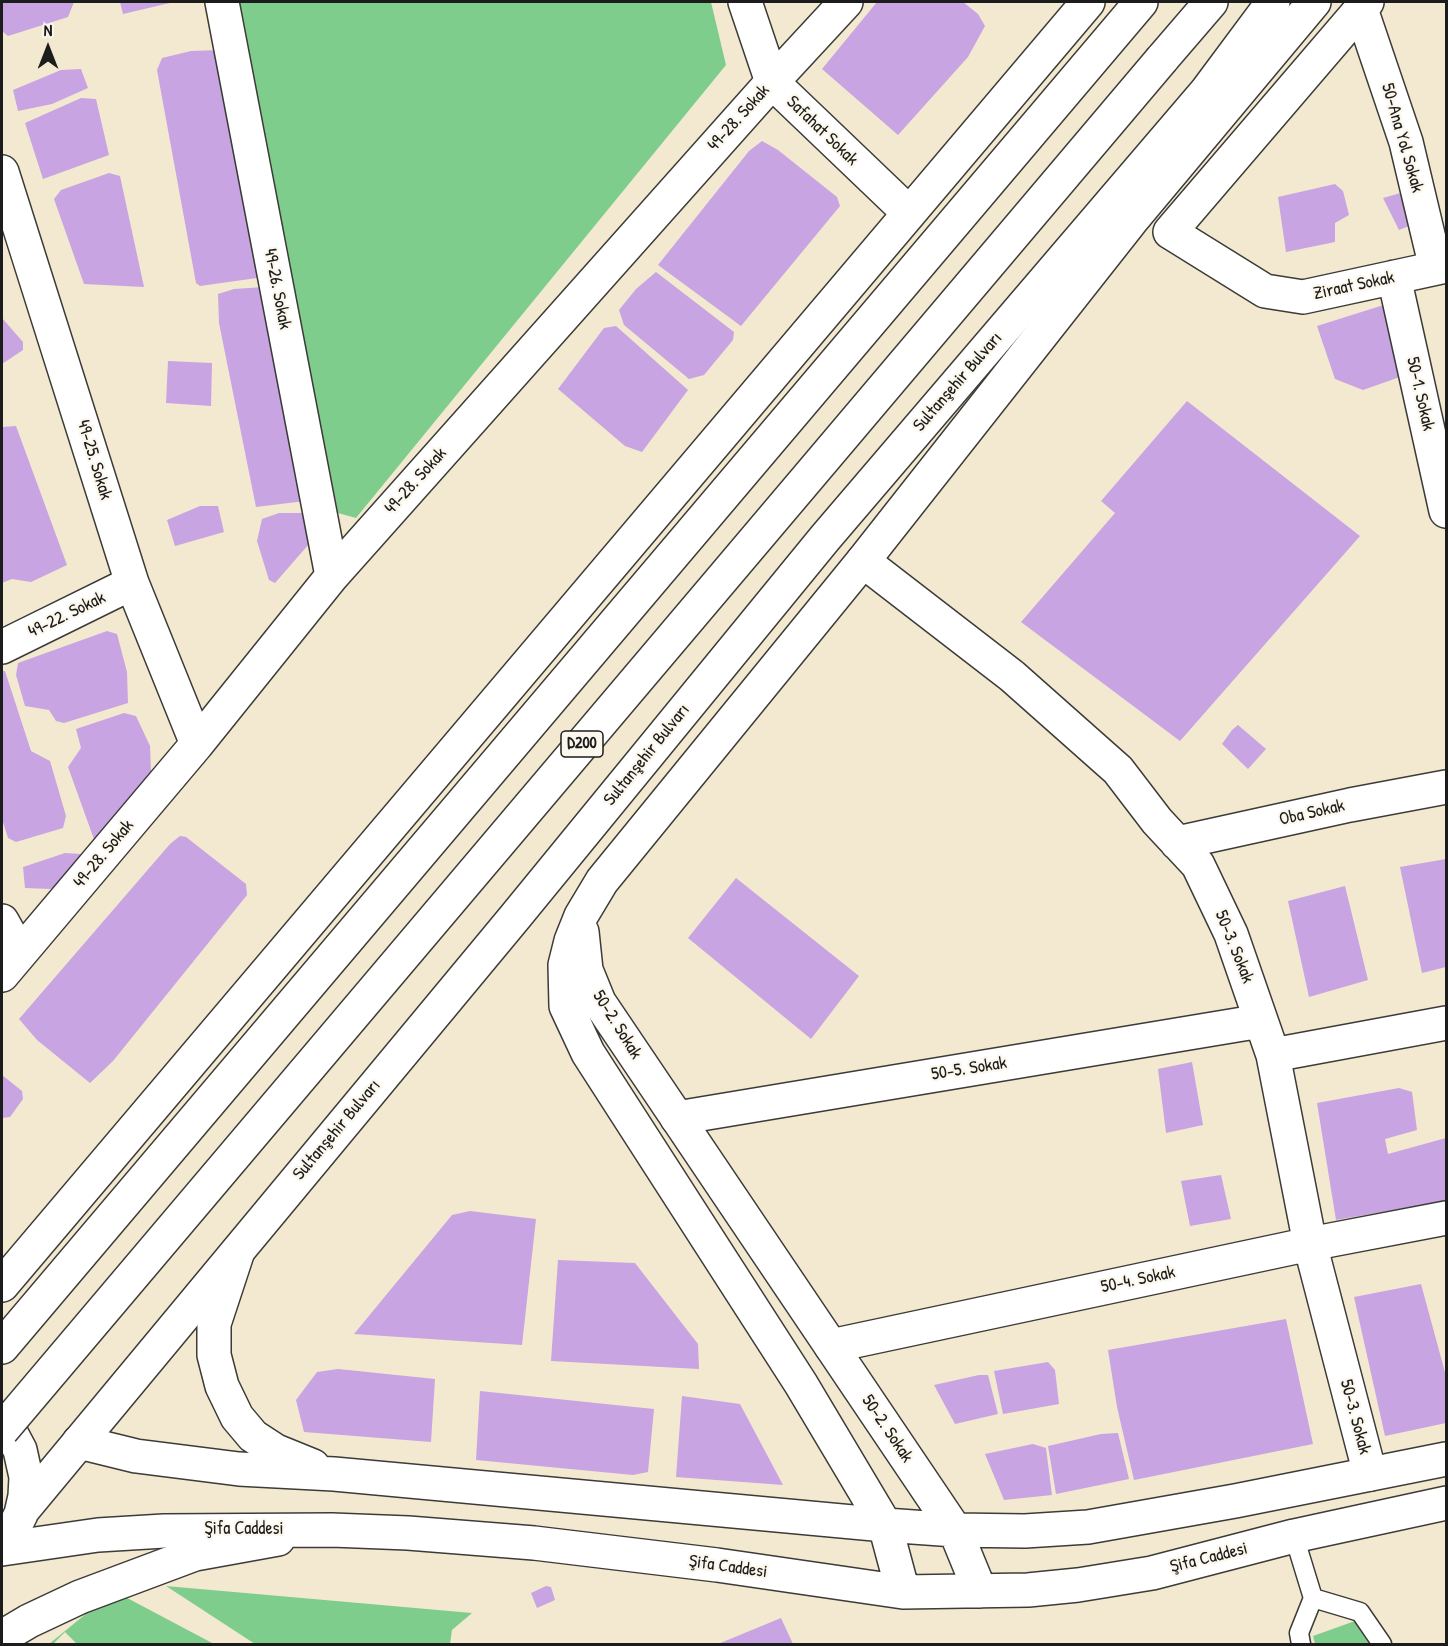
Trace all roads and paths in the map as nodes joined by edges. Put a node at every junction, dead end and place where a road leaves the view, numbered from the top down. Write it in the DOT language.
graph roads {
  1 [pos="222,2"];
  2 [pos="745,2"];
  3 [pos="846,2"];
  4 [pos="1088,2"];
  5 [pos="1141,2"];
  6 [pos="1211,2"];
  7 [pos="1273,2"];
  8 [pos="1314,2"];
  9 [pos="1364,5"];
  10 [pos="772,82"];
  11 [pos="2,172"];
  12 [pos="909,213"];
  13 [pos="1441,267"];
  14 [pos="1394,277"];
  15 [pos="1446,511"];
  16 [pos="863,561"];
  17 [pos="332,576"];
  18 [pos="132,583"];
  19 [pos="2,648"];
  20 [pos="196,744"];
  21 [pos="1446,787"];
  22 [pos="1178,843"];
  23 [pos="581,916"];
  24 [pos="2,921"];
  25 [pos="11,964"];
  26 [pos="1262,1021"];
  27 [pos="1446,1023"];
  28 [pos="1273,1055"];
  29 [pos="677,1118"];
  30 [pos="1446,1218"];
  31 [pos="1310,1244"];
  32 [pos="239,1247"];
  33 [pos="2,1285"];
  34 [pos="831,1346"];
  35 [pos="2,1347"];
  36 [pos="2,1421"];
  37 [pos="2,1430"];
  38 [pos="78,1442"];
  39 [pos="1446,1459"];
  40 [pos="334,1474"];
  41 [pos="1370,1474"];
  42 [pos="1446,1503"];
  43 [pos="22,1511"];
  44 [pos="885,1525"];
  45 [pos="332,1530"];
  46 [pos="955,1530"];
  47 [pos="1294,1536"];
  48 [pos="2,1547"];
  49 [pos="980,1591"];
  50 [pos="903,1592"];
  51 [pos="1313,1598"];
  52 [pos="2,1637"];
  53 [pos="1301,1644"];
  54 [pos="1382,1644"];
  1 -- 17 [label="main road, 49-26. Sokak"];
  2 -- 10 [label="main road, Safahat Sokak"];
  3 -- 10 [label="main road, 49-28. Sokak"];
  4 -- 12 [label="main road"];
  5 -- 35 [label="main road"];
  6 -- 37 [label="main road, D200, bridge"];
  7 -- 32 [label="main road, Sultanşehir Bulvarı"];
  8 -- 16 [label="main road, Sultanşehir Bulvarı"];
  9 -- 13 [label="main road, 50-Ana Yol Sokak"];
  9 -- 14 [label="main road, Ziraat Sokak"];
  10 -- 12 [label="main road, Safahat Sokak"];
  10 -- 17 [label="main road, 49-28. Sokak"];
  11 -- 18 [label="main road, 49-25. Sokak"];
  12 -- 33 [label="main road"];
  13 -- 14 [label="main road, Ziraat Sokak"];
  14 -- 15 [label="main road, 50-1. Sokak"];
  16 -- 22 [label="main road, 50-3. Sokak"];
  16 -- 23 [label="main road, Sultanşehir Bulvarı"];
  17 -- 20 [label="main road, 49-28. Sokak"];
  18 -- 19 [label="main road, 49-22. Sokak"];
  18 -- 20 [label="main road, 49-25. Sokak"];
  20 -- 25 [label="main road, 49-28. Sokak"];
  21 -- 22 [label="main road, Oba Sokak"];
  22 -- 26 [label="main road, 50-3. Sokak"];
  23 -- 29 [label="main road, 50-2. Sokak"];
  23 -- 44 [label="main road, 50-2. Sokak"];
  24 -- 25 [label="main road"];
  26 -- 28 [label="main road, 50-3. Sokak"];
  26 -- 29 [label="main road, 50-5. Sokak"];
  27 -- 28 [label="main road"];
  28 -- 31 [label="main road, 50-3. Sokak"];
  29 -- 34 [label="main road, 50-2. Sokak"];
  30 -- 31 [label="main road, 50-4. Sokak"];
  31 -- 34 [label="main road, 50-4. Sokak"];
  31 -- 41 [label="main road, 50-3. Sokak"];
  32 -- 38 [label="main road, Sultanşehir Bulvarı"];
  32 -- 40 [label="main road"];
  34 -- 46 [label="main road, 50-2. Sokak"];
  36 -- 43 [label="main road"];
  38 -- 40 [label="main road"];
  38 -- 43 [label="main road, Sultanşehir Bulvarı"];
  39 -- 41 [label="main road"];
  40 -- 44 [label="main road"];
  41 -- 46 [label="main road"];
  42 -- 47 [label="main road, Şifa Caddesi"];
  43 -- 48 [label="main road"];
  44 -- 46 [label="main road"];
  44 -- 50 [label="main road, 50-2. Sokak"];
  45 -- 48 [label="main road, Şifa Caddesi"];
  45 -- 50 [label="main road, Şifa Caddesi"];
  45 -- 52 [label="main road"];
  46 -- 49 [label="main road, 50-2. Sokak"];
  47 -- 49 [label="main road, Şifa Caddesi"];
  47 -- 51 [label="lane"];
  49 -- 50 [label="main road, Şifa Caddesi"];
  51 -- 53 [label="lane"];
  51 -- 54 [label="lane"];
}
